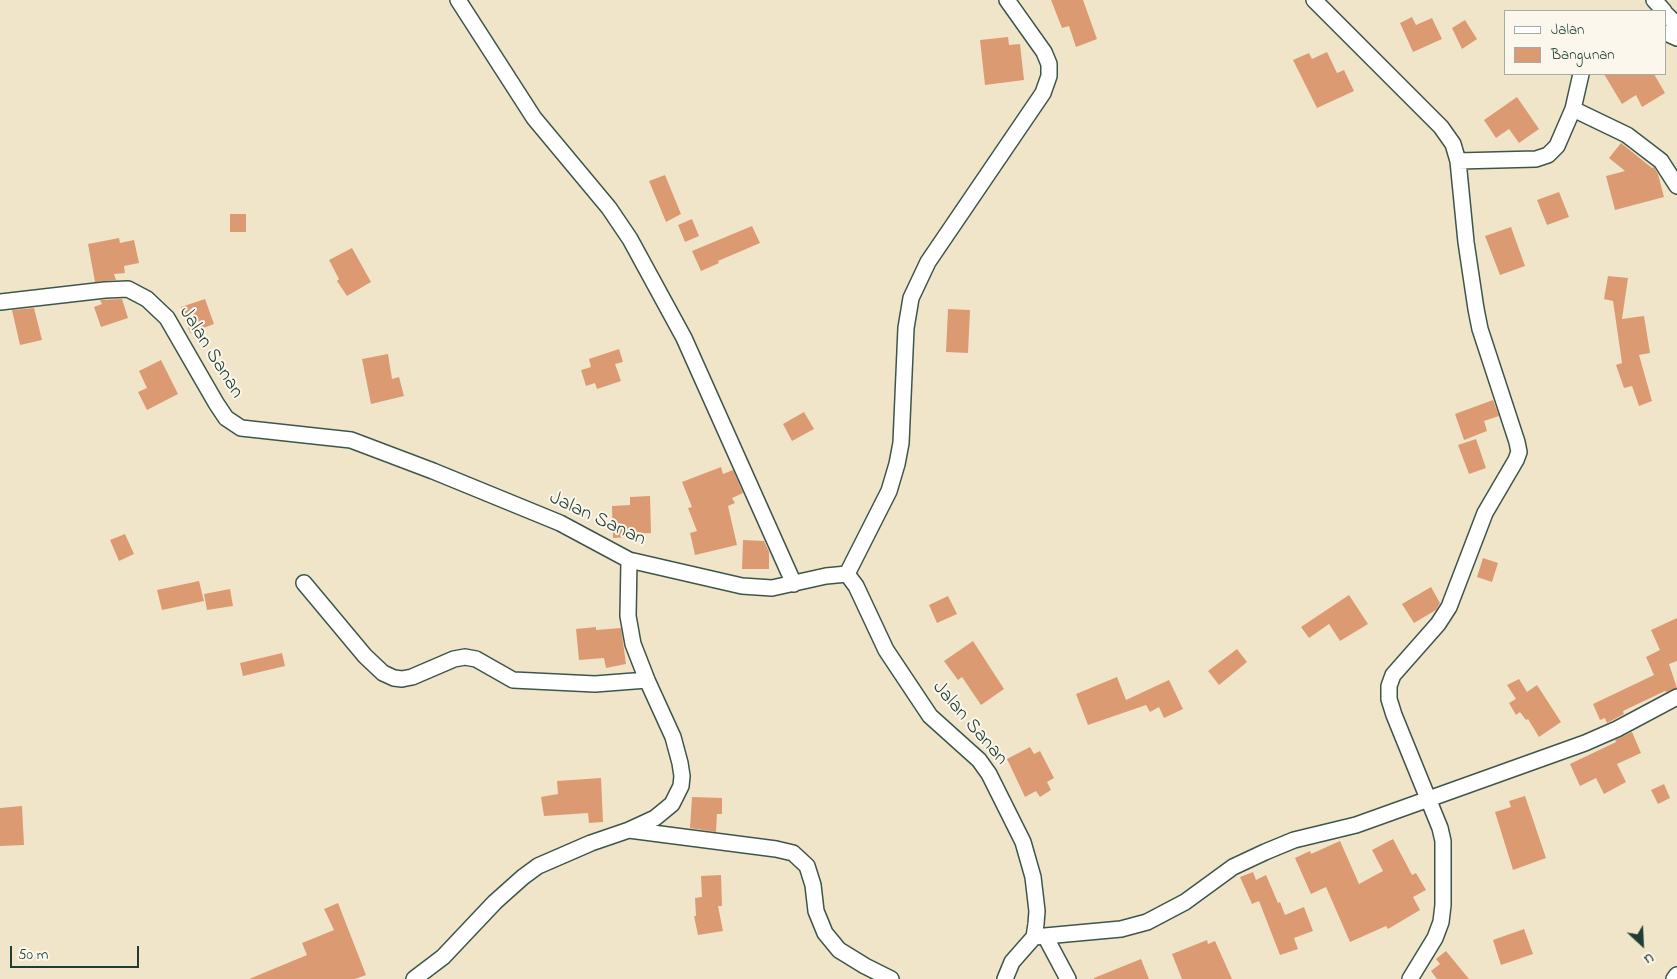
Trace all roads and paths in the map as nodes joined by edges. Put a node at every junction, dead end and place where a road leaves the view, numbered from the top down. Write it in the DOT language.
graph roads {
  1 [pos="458,0"];
  2 [pos="1007,0"];
  3 [pos="1314,0"];
  4 [pos="1654,0"];
  5 [pos="1663,10"];
  6 [pos="1667,14"];
  7 [pos="1677,25"];
  8 [pos="1581,75"];
  9 [pos="1573,109"];
  10 [pos="1458,161"];
  11 [pos="1677,186"];
  12 [pos="0,302"];
  13 [pos="629,560"];
  14 [pos="847,574"];
  15 [pos="304,582"];
  16 [pos="794,584"];
  17 [pos="647,680"];
  18 [pos="1677,697"];
  19 [pos="1428,800"];
  20 [pos="629,830"];
  21 [pos="1039,937"];
  22 [pos="1677,975"];
  23 [pos="414,979"];
  24 [pos="891,979"];
  25 [pos="1006,979"];
  26 [pos="1068,979"];
  27 [pos="1410,979"];
  28 [pos="1674,979"];
  1 -- 16 [label="street"];
  2 -- 14 [label="street"];
  3 -- 10 [label="street"];
  4 -- 5 [label="street"];
  6 -- 7 [label="street"];
  8 -- 9 [label="street"];
  9 -- 10 [label="street"];
  9 -- 11 [label="street"];
  10 -- 19 [label="street"];
  12 -- 13 [label="street, Jalan Sanan"];
  13 -- 16 [label="street, Jalan Sanan"];
  13 -- 17 [label="street"];
  14 -- 16 [label="street, Jalan Sanan"];
  14 -- 21 [label="street, Jalan Sanan"];
  15 -- 17 [label="street"];
  17 -- 20 [label="street"];
  18 -- 19 [label="street"];
  19 -- 21 [label="street"];
  19 -- 27 [label="street"];
  20 -- 23 [label="street"];
  20 -- 24 [label="street"];
  21 -- 25 [label="street"];
  21 -- 26 [label="street"];
  22 -- 28 [label="street"];
}
